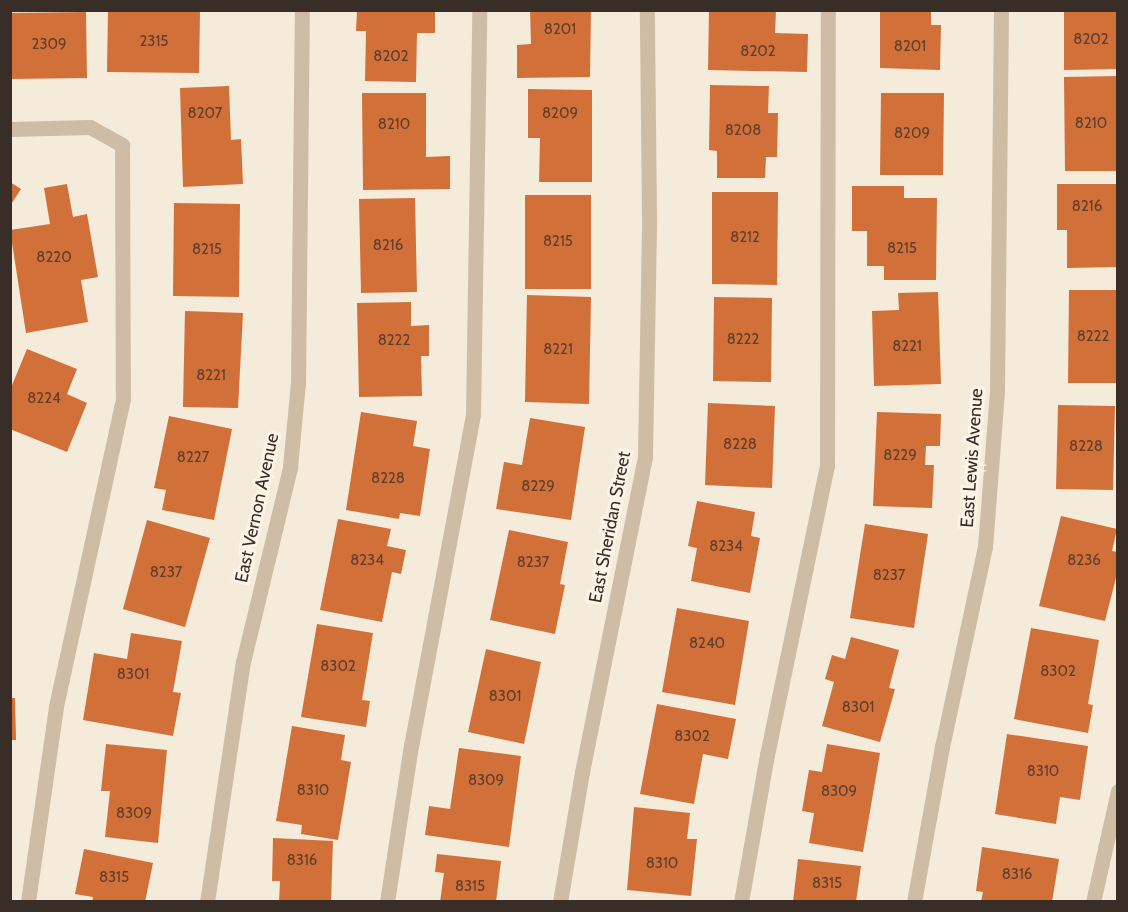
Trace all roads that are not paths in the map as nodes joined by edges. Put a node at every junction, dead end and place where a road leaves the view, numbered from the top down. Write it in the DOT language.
graph roads {
  1 [pos="302,10"];
  2 [pos="478,10"];
  3 [pos="647,10"];
  4 [pos="828,10"];
  5 [pos="1001,10"];
  6 [pos="10,129"];
  7 [pos="1118,791"];
  8 [pos="28,902"];
  9 [pos="207,902"];
  10 [pos="387,902"];
  11 [pos="560,902"];
  12 [pos="741,902"];
  13 [pos="914,902"];
  14 [pos="1094,902"];
  1 -- 9 [label="street, East Vernon Avenue"];
  2 -- 10 [label="street"];
  3 -- 11 [label="street, East Sheridan Street"];
  4 -- 12 [label="street"];
  5 -- 13 [label="street, East Lewis Avenue"];
  6 -- 8 [label="street"];
  7 -- 14 [label="street"];
}
